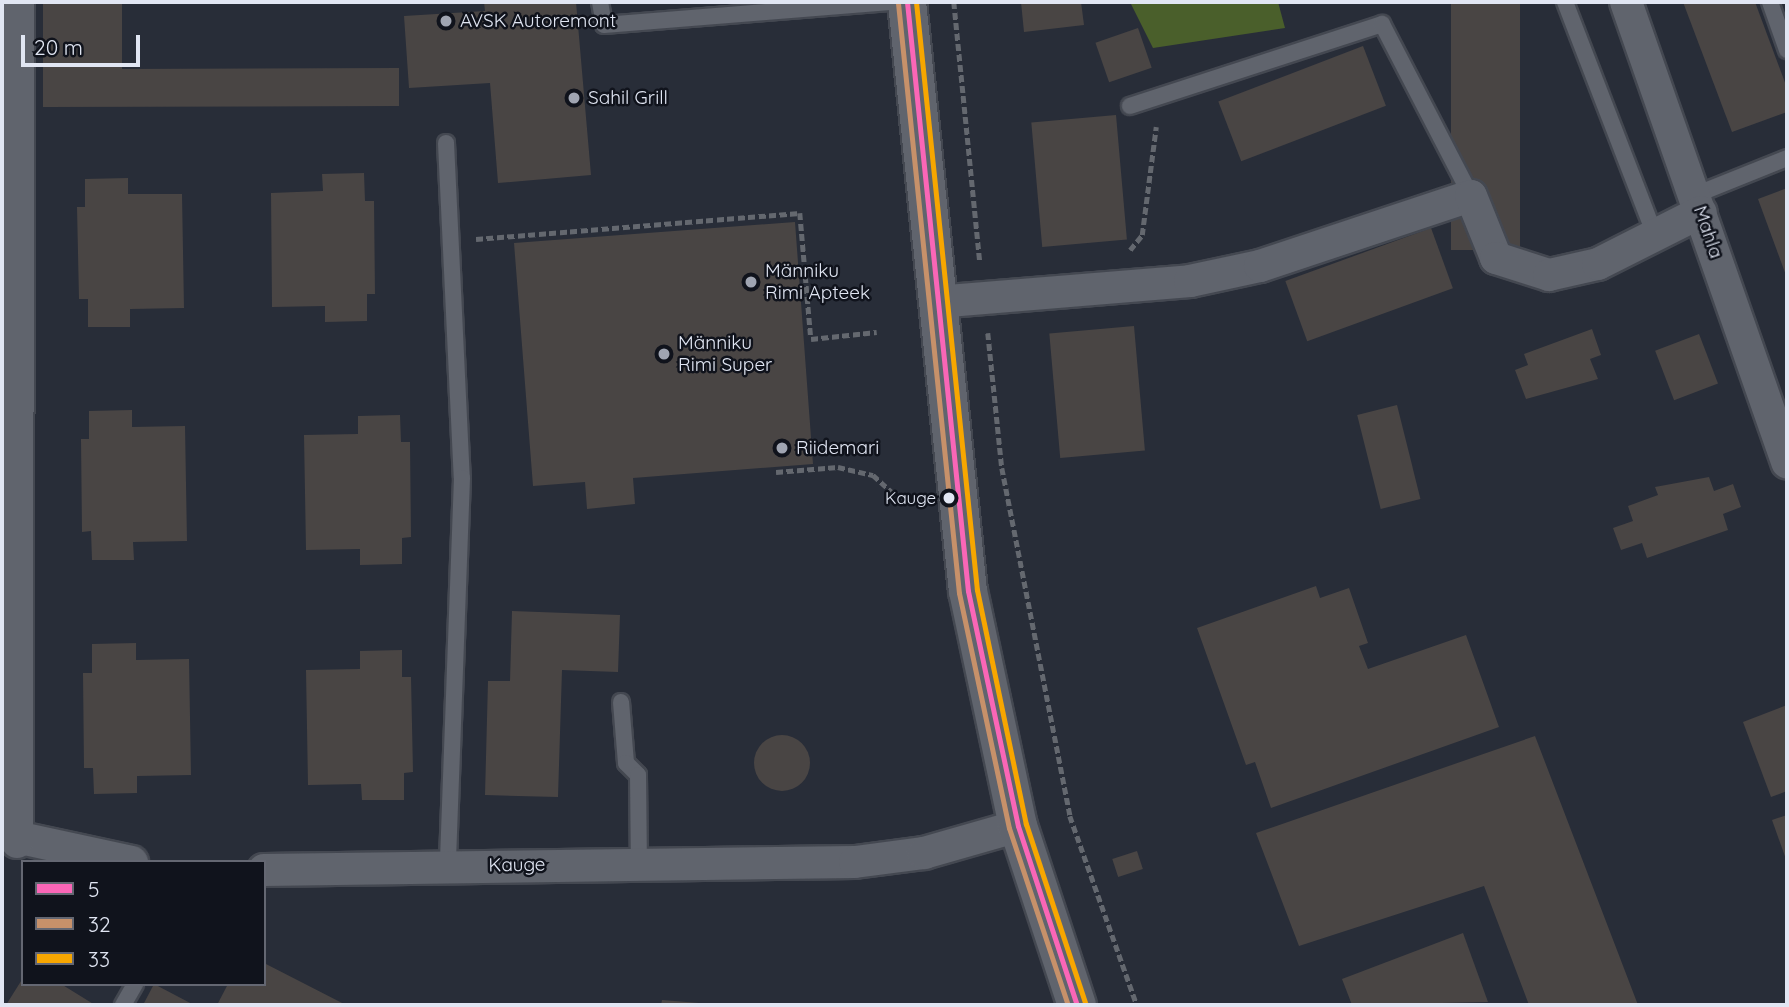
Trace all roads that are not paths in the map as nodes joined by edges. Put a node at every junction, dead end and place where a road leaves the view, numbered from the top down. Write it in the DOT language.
graph roads {
  1 [pos="19,2"];
  2 [pos="600,2"];
  3 [pos="893,2"];
  4 [pos="907,2"];
  5 [pos="1565,2"];
  6 [pos="1626,2"];
  7 [pos="1770,2"];
  8 [pos="808,5"];
  9 [pos="1787,50"];
  10 [pos="1130,106"];
  11 [pos="446,143"];
  12 [pos="1787,158"];
  13 [pos="1471,196"];
  14 [pos="1698,203"];
  15 [pos="1655,236"];
  16 [pos="936,302"];
  17 [pos="1787,463"];
  18 [pos="621,702"];
  19 [pos="1018,826"];
  20 [pos="10,838"];
  21 [pos="122,860"];
  22 [pos="639,864"];
  23 [pos="448,866"];
  24 [pos="266,870"];
  25 [pos="134,986"];
  26 [pos="1073,999"];
  27 [pos="123,1005"];
  1 -- 20 [label="street"];
  2 -- 8 [label="lane"];
  3 -- 8 [label="lane"];
  4 -- 16 [label="street"];
  5 -- 15 [label="lane"];
  6 -- 14 [label="street, Mahla"];
  7 -- 9 [label="lane"];
  10 -- 13 [label="lane"];
  11 -- 23 [label="lane"];
  12 -- 14 [label="lane"];
  13 -- 15 [label="street"];
  13 -- 16 [label="street"];
  14 -- 15 [label="street"];
  14 -- 17 [label="street, Mahla"];
  16 -- 19 [label="street"];
  18 -- 22 [label="lane"];
  19 -- 22 [label="street, Kauge"];
  19 -- 26 [label="street"];
  20 -- 21 [label="street"];
  22 -- 23 [label="street, Kauge"];
  23 -- 24 [label="street, Kauge"];
  25 -- 27 [label="lane"];
}
